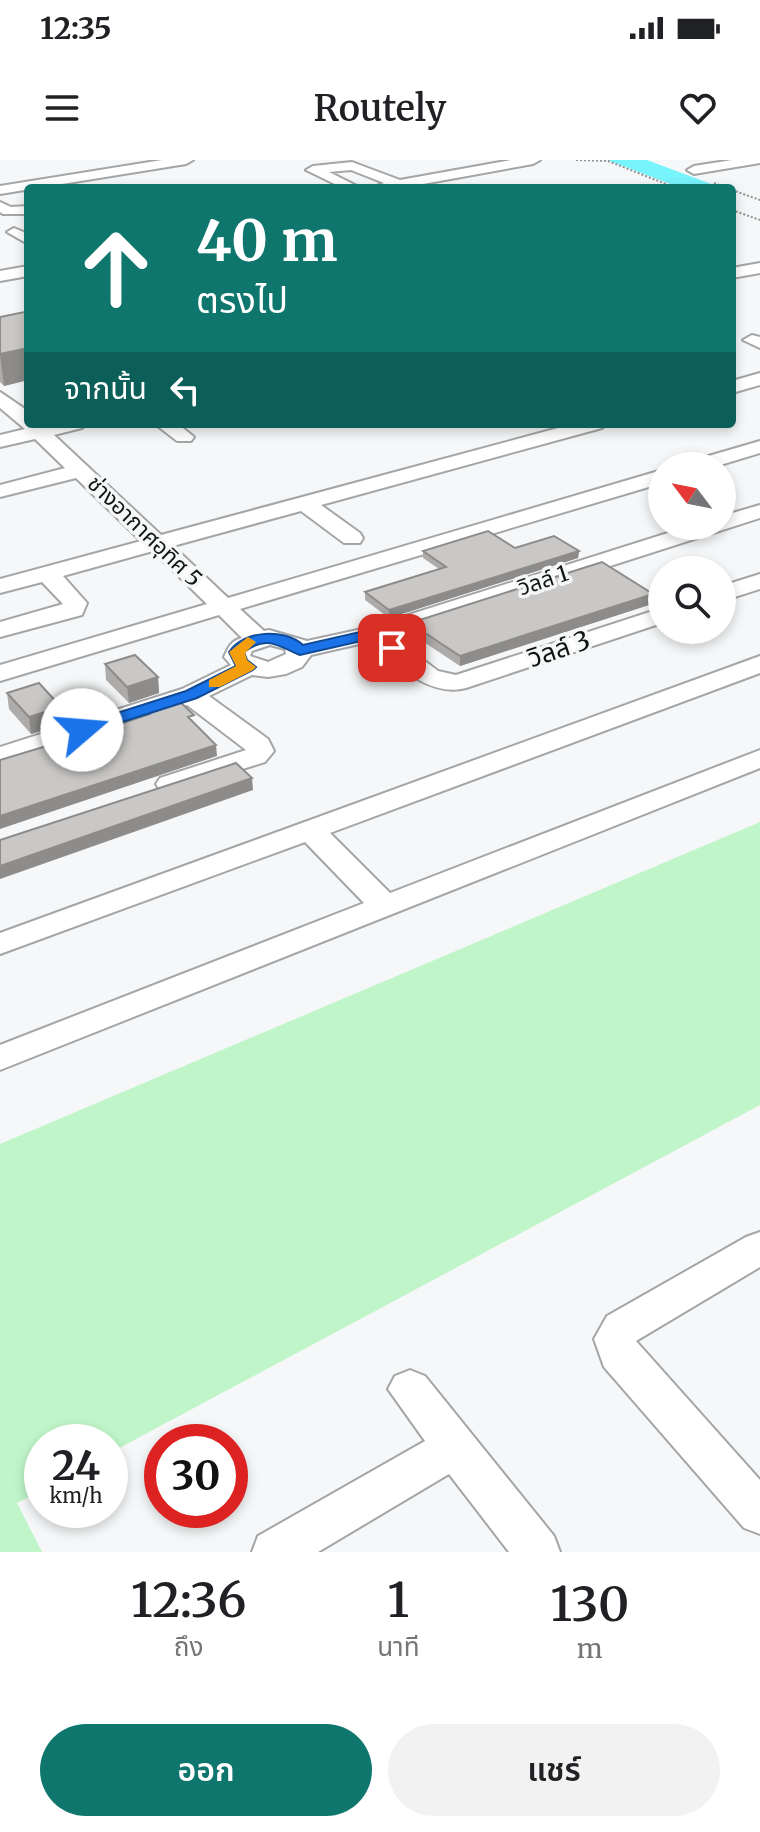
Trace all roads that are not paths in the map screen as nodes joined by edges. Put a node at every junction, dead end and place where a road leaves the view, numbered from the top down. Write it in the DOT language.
graph roads {
  1 [pos="186,160"];
  2 [pos="438,160"];
  3 [pos="533,160"];
  4 [pos="756,160"];
  5 [pos="150,162"];
  6 [pos="694,170"];
  7 [pos="468,172"];
  8 [pos="496,183"];
  9 [pos="44,184"];
  10 [pos="345,184"];
  11 [pos="406,184"];
  12 [pos="414,184"];
  13 [pos="5,192"];
  14 [pos="24,200"];
  15 [pos="0,206"];
  16 [pos="24,210"];
  17 [pos="760,268"];
  18 [pos="24,272"];
  19 [pos="736,272"];
  20 [pos="0,276"];
  21 [pos="757,382"];
  22 [pos="736,386"];
  23 [pos="0,398"];
  24 [pos="24,418"];
  25 [pos="29,428"];
  26 [pos="35,428"];
  27 [pos="171,428"];
  28 [pos="580,428"];
  29 [pos="184,437"];
  30 [pos="0,441"];
  31 [pos="760,447"];
  32 [pos="736,454"];
  33 [pos="81,470"];
  34 [pos="648,480"];
  35 [pos="0,491"];
  36 [pos="304,503"];
  37 [pos="760,511"];
  38 [pos="736,519"];
  39 [pos="352,538"];
  40 [pos="669,540"];
  41 [pos="158,543"];
  42 [pos="47,573"];
  43 [pos="5,578"];
  44 [pos="760,581"];
  45 [pos="736,589"];
  46 [pos="223,605"];
  47 [pos="648,620"];
  48 [pos="0,630"];
  49 [pos="373,634"];
  50 [pos="258,639"];
  51 [pos="300,650"];
  52 [pos="248,667"];
  53 [pos="0,673"];
  54 [pos="753,673"];
  55 [pos="191,695"];
  56 [pos="0,756"];
  57 [pos="760,758"];
  58 [pos="150,791"];
  59 [pos="310,830"];
  60 [pos="385,906"];
  61 [pos="0,944"];
  62 [pos="0,1058"];
  63 [pos="760,1248"];
  64 [pos="410,1389"];
  65 [pos="455,1447"];
  66 [pos="760,1513"];
  67 [pos="275,1552"];
  68 [pos="537,1552"];
  1 -- 5 [label="street"];
  2 -- 7 [label="street"];
  3 -- 7 [label="street"];
  4 -- 6 [label="street"];
  5 -- 9 [label="street"];
  7 -- 8 [label="street"];
  7 -- 12 [label="street"];
  10 -- 11 [label="street"];
  13 -- 14 [label="street"];
  15 -- 16 [label="street"];
  17 -- 19 [label="street"];
  18 -- 20 [label="street"];
  21 -- 22 [label="street"];
  23 -- 24 [label="street, ช่างอากาศอุทิศ 5"];
  25 -- 30 [label="street"];
  26 -- 33 [label="street, ช่างอากาศอุทิศ 5"];
  27 -- 29 [label="street"];
  28 -- 36 [label="street"];
  31 -- 32 [label="street"];
  33 -- 35 [label="street"];
  33 -- 41 [label="street, ช่างอากาศอุทิศ 5"];
  34 -- 46 [label="street"];
  36 -- 39 [label="street"];
  36 -- 41 [label="street"];
  37 -- 38 [label="street"];
  40 -- 49 [label="street, วิลล์ 1"];
  41 -- 42 [label="street"];
  41 -- 46 [label="street, ช่างอากาศอุทิศ 5"];
  42 -- 43 [label="street"];
  42 -- 48 [label="street"];
  44 -- 45 [label="street"];
  46 -- 50 [label="street, ช่างอากาศอุทิศ 5"];
  46 -- 53 [label="street"];
  47 -- 49 [label="street, วิลล์ 3"];
  49 -- 51 [label="street, วิลล์ 1"];
  50 -- 51 [label="street"];
  50 -- 52 [label="street"];
  51 -- 52 [label="street"];
  52 -- 55 [label="street"];
  54 -- 59 [label="street"];
  55 -- 56 [label="street"];
  55 -- 58 [label="street"];
  57 -- 60 [label="street"];
  59 -- 60 [label="street"];
  59 -- 61 [label="street"];
  60 -- 62 [label="street"];
  63 -- 66 [label="street"];
  64 -- 65 [label="street"];
  65 -- 67 [label="street"];
  65 -- 68 [label="street"];
}
